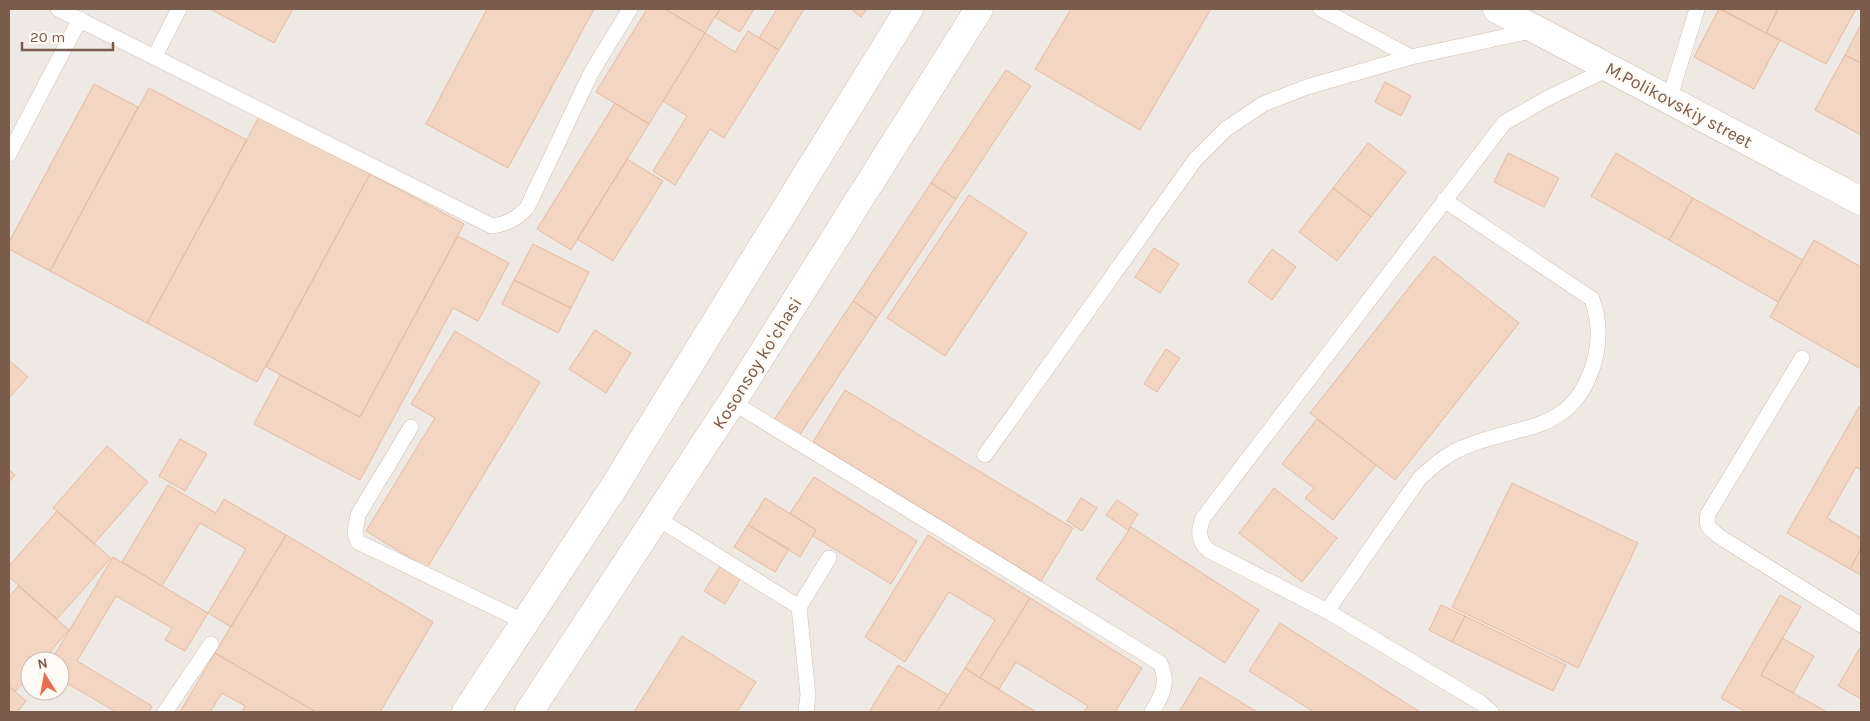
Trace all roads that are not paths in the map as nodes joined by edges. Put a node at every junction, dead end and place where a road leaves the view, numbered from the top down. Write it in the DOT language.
graph roads {
  1 [pos="58,9"];
  2 [pos="179,9"];
  3 [pos="630,9"];
  4 [pos="909,9"];
  5 [pos="979,9"];
  6 [pos="1321,9"];
  7 [pos="1497,9"];
  8 [pos="1697,9"];
  9 [pos="80,19"];
  10 [pos="1536,30"];
  11 [pos="155,56"];
  12 [pos="1411,57"];
  13 [pos="1610,68"];
  14 [pos="1669,100"];
  15 [pos="9,154"];
  16 [pos="1444,200"];
  17 [pos="1861,201"];
  18 [pos="1802,358"];
  19 [pos="732,402"];
  20 [pos="411,426"];
  21 [pos="984,456"];
  22 [pos="657,518"];
  23 [pos="829,558"];
  24 [pos="799,607"];
  25 [pos="1327,611"];
  26 [pos="525,622"];
  27 [pos="1861,625"];
  28 [pos="211,644"];
  29 [pos="165,712"];
  30 [pos="466,712"];
  31 [pos="529,712"];
  32 [pos="806,712"];
  33 [pos="1152,712"];
  34 [pos="1490,712"];
  1 -- 9 [label="lane"];
  2 -- 11 [label="lane"];
  3 -- 11 [label="lane"];
  4 -- 26 [label="street"];
  5 -- 19 [label="street, Kosonsoy koʻchasi"];
  6 -- 12 [label="lane"];
  7 -- 10 [label="street, M.Polikovskiy street"];
  8 -- 14 [label="lane"];
  9 -- 11 [label="lane"];
  9 -- 15 [label="lane"];
  10 -- 12 [label="lane"];
  10 -- 13 [label="street, M.Polikovskiy street"];
  12 -- 21 [label="lane"];
  13 -- 14 [label="street, M.Polikovskiy street"];
  13 -- 16 [label="lane"];
  14 -- 17 [label="street, M.Polikovskiy street"];
  16 -- 25 [label="lane"];
  16 -- 25 [label="lane"];
  18 -- 27 [label="lane"];
  19 -- 22 [label="street, Kosonsoy koʻchasi"];
  19 -- 33 [label="lane"];
  20 -- 26 [label="lane"];
  22 -- 24 [label="lane"];
  22 -- 31 [label="street, Kosonsoy koʻchasi"];
  23 -- 24 [label="lane"];
  24 -- 32 [label="lane"];
  25 -- 34 [label="lane"];
  26 -- 30 [label="street"];
  28 -- 29 [label="lane"];
}
